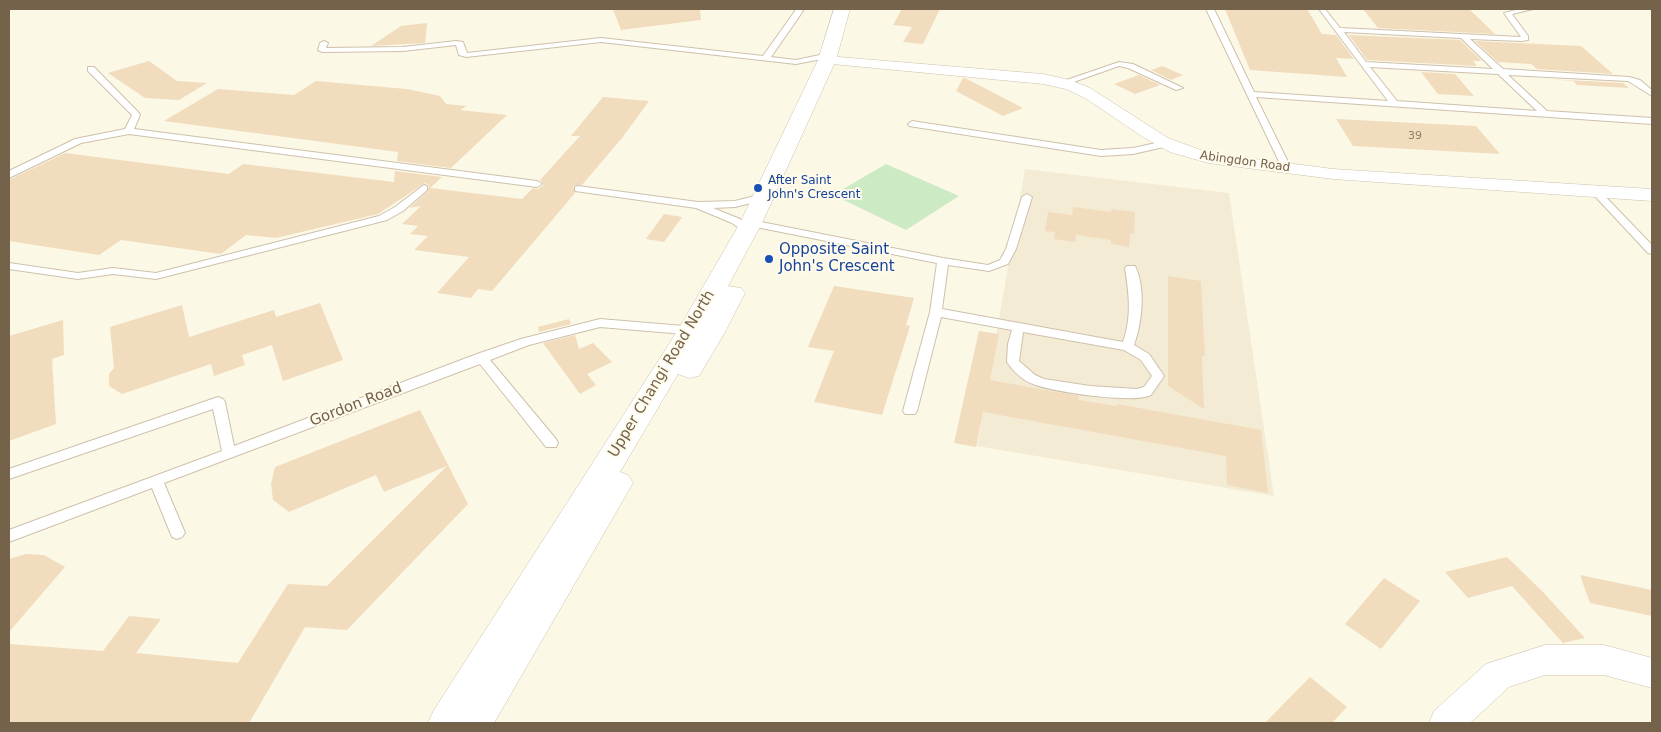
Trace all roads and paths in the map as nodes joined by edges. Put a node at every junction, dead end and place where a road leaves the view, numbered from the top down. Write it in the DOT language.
graph roads {
  1 [pos="798,9"];
  2 [pos="842,9"];
  3 [pos="858,9"];
  4 [pos="1210,9"];
  5 [pos="1322,9"];
  6 [pos="1530,9"];
  7 [pos="1338,30"];
  8 [pos="1462,35"];
  9 [pos="324,43"];
  10 [pos="766,58"];
  11 [pos="796,62"];
  12 [pos="1364,64"];
  13 [pos="824,65"];
  14 [pos="91,69"];
  15 [pos="1500,71"];
  16 [pos="1062,83"];
  17 [pos="1178,88"];
  18 [pos="1250,94"];
  19 [pos="1652,94"];
  20 [pos="1394,103"];
  21 [pos="1545,114"];
  22 [pos="1652,121"];
  23 [pos="912,124"];
  24 [pos="129,131"];
  25 [pos="1165,144"];
  26 [pos="1286,168"];
  27 [pos="9,174"];
  28 [pos="537,184"];
  29 [pos="424,188"];
  30 [pos="578,189"];
  31 [pos="1595,191"];
  32 [pos="1652,195"];
  33 [pos="763,197"];
  34 [pos="1027,197"];
  35 [pos="698,205"];
  36 [pos="754,227"];
  37 [pos="1652,251"];
  38 [pos="943,261"];
  39 [pos="9,266"];
  40 [pos="1131,268"];
  41 [pos="936,312"];
  42 [pos="1018,328"];
  43 [pos="702,331"];
  44 [pos="1127,347"];
  45 [pos="481,357"];
  46 [pos="910,411"];
  47 [pos="551,443"];
  48 [pos="229,453"];
  49 [pos="9,474"];
  50 [pos="156,481"];
  51 [pos="177,533"];
  52 [pos="9,536"];
  53 [pos="1652,673"];
  54 [pos="448,723"];
  55 [pos="472,723"];
  56 [pos="1446,723"];
  1 -- 10 [label="lane"];
  2 -- 13 [label="street, Upper Changi Road North"];
  3 -- 13 [label="street, Upper Changi Road North"];
  4 -- 18 [label="lane"];
  5 -- 7 [label="lane"];
  6 -- 8 [label="lane"];
  7 -- 8 [label="lane"];
  7 -- 12 [label="lane"];
  8 -- 15 [label="lane"];
  9 -- 10 [label="lane"];
  10 -- 11 [label="lane"];
  11 -- 13 [label="lane"];
  11 -- 13 [label="lane"];
  12 -- 15 [label="lane"];
  12 -- 20 [label="lane"];
  13 -- 16 [label="street, Abingdon Road"];
  13 -- 33 [label="street, Upper Changi Road North"];
  13 -- 36 [label="street, Upper Changi Road North"];
  14 -- 24 [label="lane"];
  15 -- 19 [label="lane"];
  15 -- 21 [label="lane"];
  16 -- 17 [label="lane"];
  16 -- 25 [label="street, Abingdon Road"];
  18 -- 20 [label="lane"];
  18 -- 26 [label="lane"];
  20 -- 21 [label="lane"];
  21 -- 22 [label="lane"];
  23 -- 25 [label="lane"];
  24 -- 27 [label="lane"];
  24 -- 28 [label="lane"];
  25 -- 26 [label="street, Abingdon Road"];
  26 -- 31 [label="street, Abingdon Road"];
  29 -- 39 [label="lane"];
  30 -- 35 [label="lane"];
  31 -- 32 [label="street, Abingdon Road"];
  31 -- 37 [label="lane"];
  33 -- 35 [label="lane"];
  33 -- 36 [label="street, Upper Changi Road North"];
  34 -- 38 [label="lane"];
  35 -- 36 [label="lane"];
  36 -- 38 [label="lane"];
  36 -- 43 [label="street, Upper Changi Road North"];
  38 -- 41 [label="lane"];
  40 -- 44 [label="lane"];
  41 -- 42 [label="lane"];
  41 -- 46 [label="lane"];
  42 -- 44 [label="lane"];
  42 -- 44 [label="lane"];
  43 -- 45 [label="lane, Gordon Road"];
  43 -- 54 [label="street, Upper Changi Road North"];
  43 -- 55 [label="street, Upper Changi Road North"];
  45 -- 47 [label="lane"];
  45 -- 48 [label="lane, Gordon Road"];
  48 -- 49 [label="lane"];
  48 -- 50 [label="lane, Gordon Road"];
  50 -- 51 [label="lane"];
  50 -- 52 [label="lane, Gordon Road"];
  53 -- 56 [label="street"];
}
